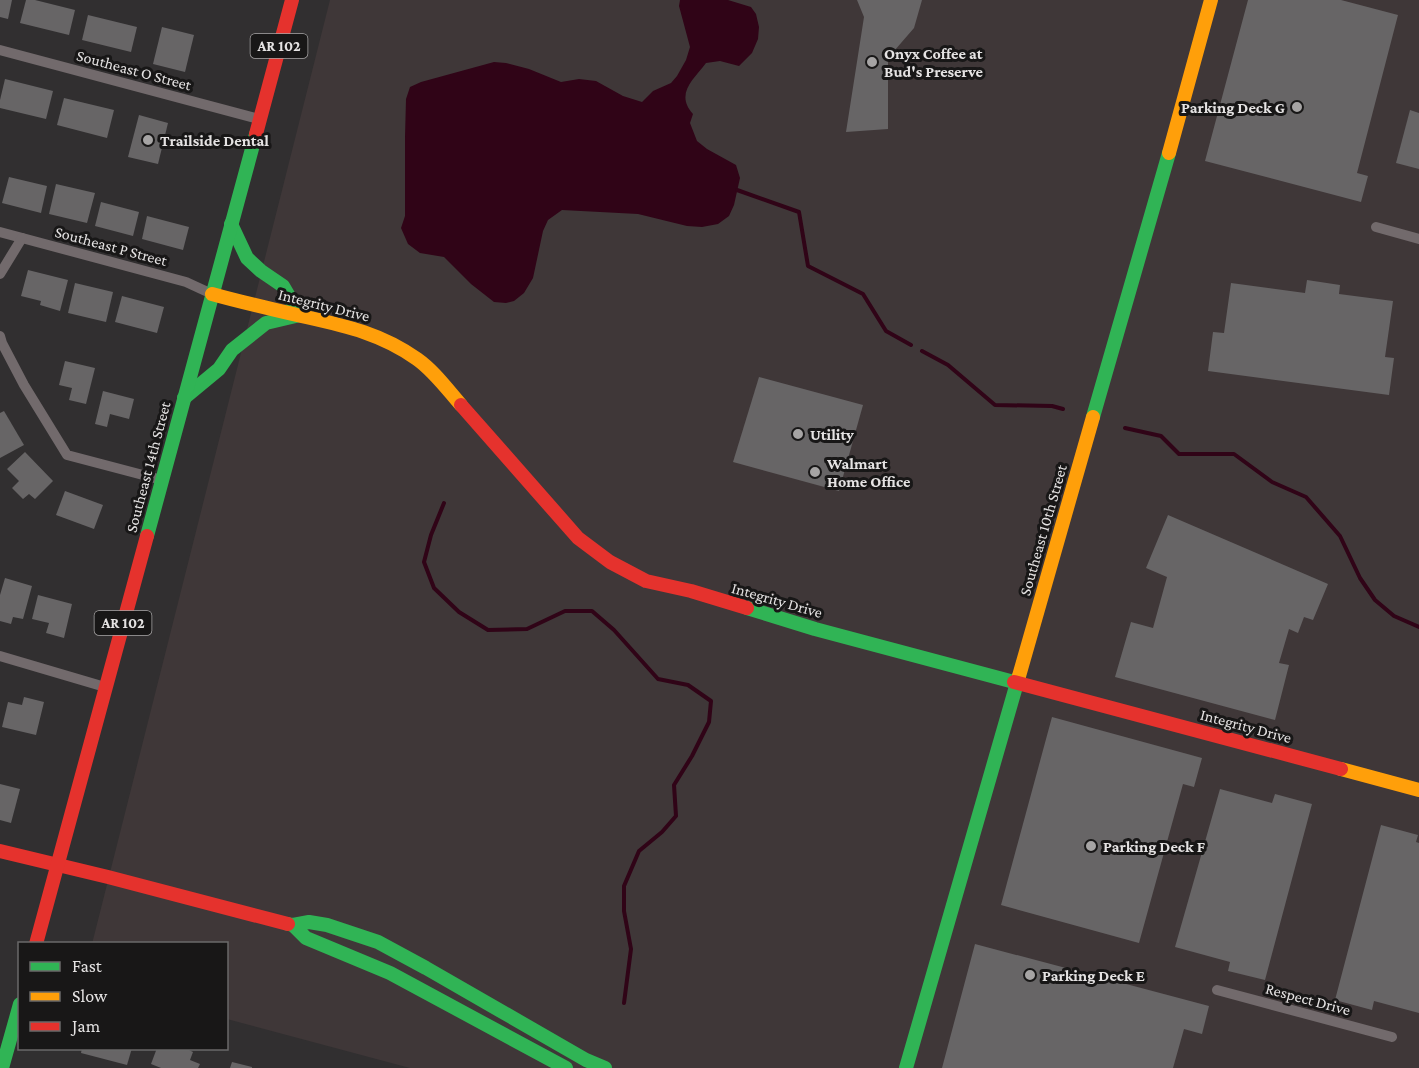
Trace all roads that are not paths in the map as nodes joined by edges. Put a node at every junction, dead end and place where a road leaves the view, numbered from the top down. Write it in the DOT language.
graph roads {
  1 [pos="291,0"];
  2 [pos="1211,0"];
  3 [pos="0,50"];
  4 [pos="259,119"];
  5 [pos="231,224"];
  6 [pos="1376,227"];
  7 [pos="0,232"];
  8 [pos="22,238"];
  9 [pos="1419,239"];
  10 [pos="0,274"];
  11 [pos="212,294"];
  12 [pos="300,315"];
  13 [pos="0,336"];
  14 [pos="184,398"];
  15 [pos="162,480"];
  16 [pos="0,656"];
  17 [pos="1016,682"];
  18 [pos="105,687"];
  19 [pos="1419,790"];
  20 [pos="0,851"];
  21 [pos="57,865"];
  22 [pos="292,925"];
  23 [pos="37,942"];
  24 [pos="1217,990"];
  25 [pos="18,1012"];
  26 [pos="1392,1037"];
  27 [pos="4,1066"];
  28 [pos="566,1068"];
  29 [pos="605,1068"];
  30 [pos="906,1068"];
  1 -- 4 [label="street, Southeast 14th Street / AR 102"];
  2 -- 17 [label="street, Southeast 10th Street"];
  3 -- 4 [label="street, Southeast O Street"];
  4 -- 5 [label="street, Southeast 14th Street / AR 102"];
  5 -- 11 [label="street, Southeast 14th Street / AR 102"];
  5 -- 12 [label="street"];
  6 -- 9 [label="street"];
  7 -- 8 [label="street, Southeast P Street"];
  8 -- 10 [label="street"];
  8 -- 11 [label="street, Southeast P Street"];
  11 -- 12 [label="street, Integrity Drive"];
  11 -- 14 [label="street, Southeast 14th Street / AR 102"];
  12 -- 14 [label="street"];
  12 -- 17 [label="street, Integrity Drive"];
  13 -- 15 [label="street"];
  14 -- 15 [label="street, Southeast 14th Street / AR 102"];
  15 -- 18 [label="street, Southeast 14th Street / AR 102"];
  16 -- 18 [label="street"];
  17 -- 19 [label="street, Integrity Drive"];
  17 -- 30 [label="street, Southeast 10th Street"];
  18 -- 21 [label="street, Southeast 14th Street / AR 102"];
  20 -- 21 [label="street"];
  21 -- 22 [label="street"];
  21 -- 23 [label="street, Southeast 14th Street / AR 102"];
  22 -- 28 [label="street"];
  22 -- 29 [label="street"];
  24 -- 26 [label="street, Respect Drive"];
  25 -- 27 [label="street"];
}
